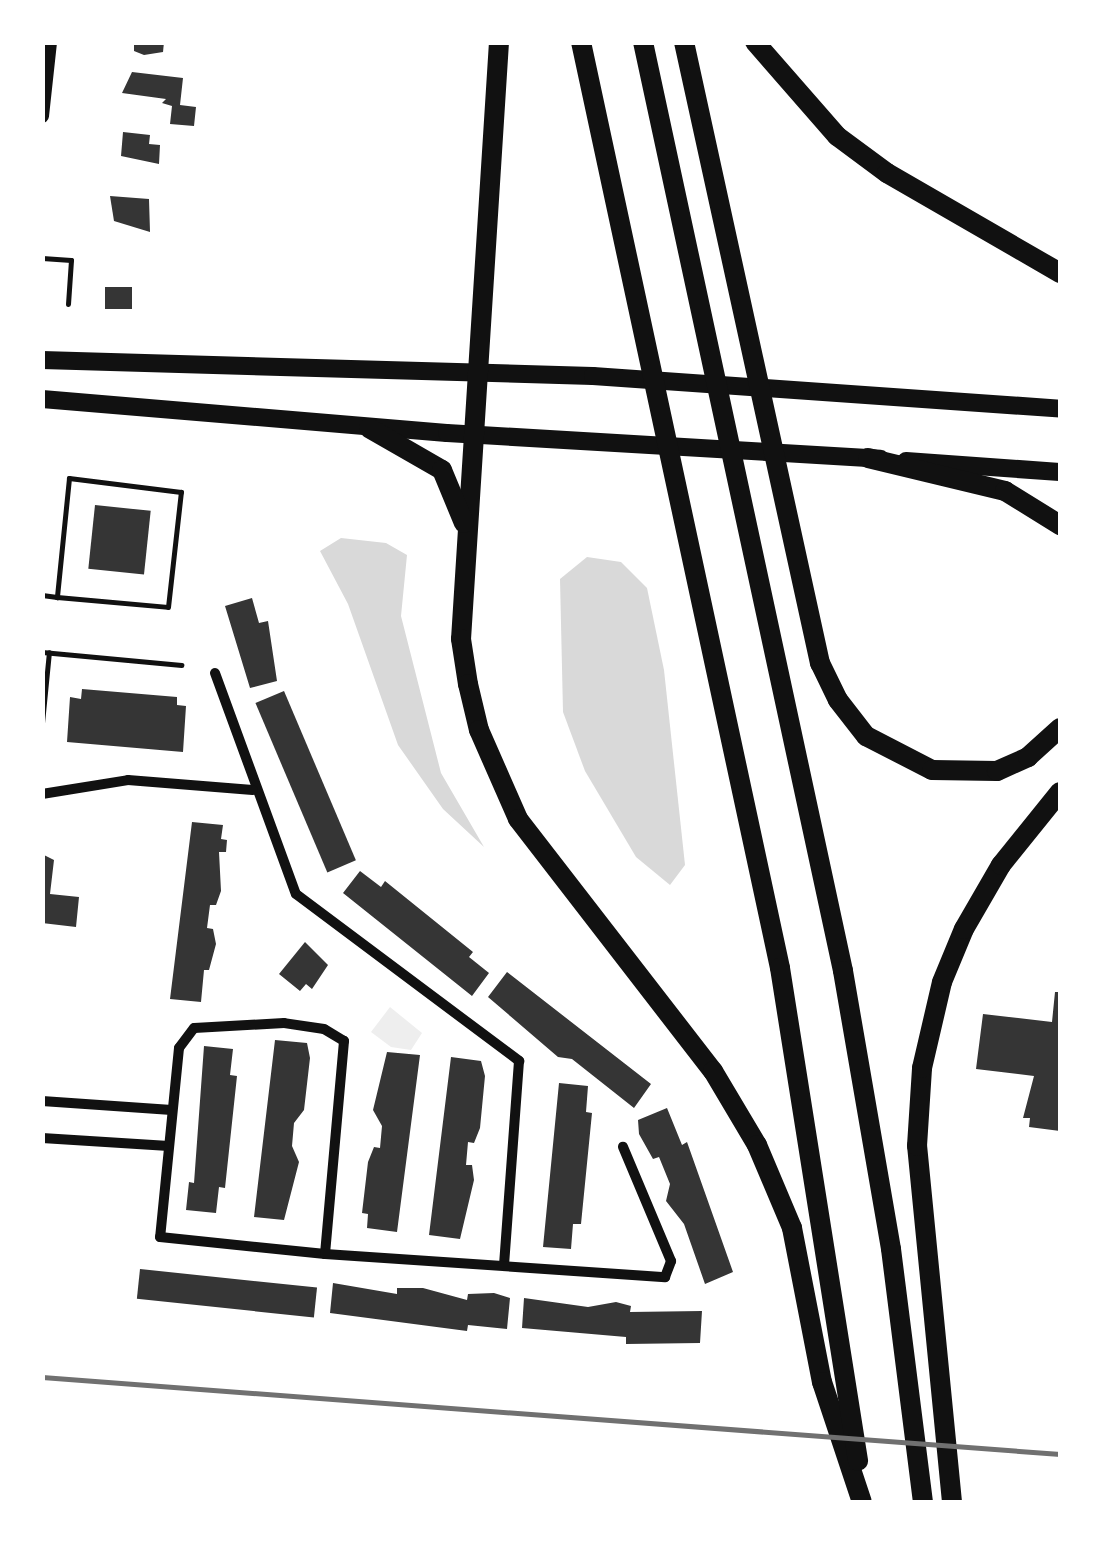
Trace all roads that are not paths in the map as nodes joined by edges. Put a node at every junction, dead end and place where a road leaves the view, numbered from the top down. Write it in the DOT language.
graph roads {
  1 [pos="50,42"];
  2 [pos="499,42"];
  3 [pos="581,42"];
  4 [pos="643,42"];
  5 [pos="684,42"];
  6 [pos="754,42"];
  7 [pos="42,116"];
  8 [pos="42,258"];
  9 [pos="1060,273"];
  10 [pos="68,304"];
  11 [pos="42,360"];
  12 [pos="481,372"];
  13 [pos="42,399"];
  14 [pos="1060,409"];
  15 [pos="369,428"];
  16 [pos="476,435"];
  17 [pos="868,458"];
  18 [pos="1060,472"];
  19 [pos="1060,524"];
  20 [pos="469,539"];
  21 [pos="42,595"];
  22 [pos="57,597"];
  23 [pos="46,652"];
  24 [pos="181,665"];
  25 [pos="215,673"];
  26 [pos="42,724"];
  27 [pos="1060,728"];
  28 [pos="253,790"];
  29 [pos="1060,792"];
  30 [pos="42,794"];
  31 [pos="42,1100"];
  32 [pos="172,1110"];
  33 [pos="42,1138"];
  34 [pos="168,1146"];
  35 [pos="623,1147"];
  36 [pos="326,1254"];
  37 [pos="504,1265"];
  38 [pos="863,1502"];
  39 [pos="924,1502"];
  40 [pos="952,1502"];
  1 -- 7 [label="street"];
  2 -- 12 [label="highway"];
  3 -- 38 [label="highway"];
  4 -- 39 [label="highway"];
  5 -- 27 [label="highway"];
  6 -- 9 [label="highway"];
  8 -- 10 [label="lane"];
  11 -- 12 [label="main road"];
  12 -- 14 [label="main road"];
  12 -- 16 [label="highway"];
  13 -- 15 [label="main road"];
  15 -- 16 [label="main road"];
  15 -- 20 [label="highway"];
  16 -- 17 [label="main road"];
  16 -- 20 [label="highway"];
  17 -- 18 [label="main road"];
  17 -- 19 [label="highway"];
  20 -- 38 [label="highway"];
  21 -- 22 [label="lane"];
  22 -- 22 [label="lane"];
  23 -- 24 [label="lane"];
  23 -- 26 [label="lane"];
  25 -- 28 [label="street"];
  28 -- 30 [label="street"];
  28 -- 37 [label="street"];
  29 -- 40 [label="highway"];
  31 -- 32 [label="street"];
  32 -- 34 [label="street"];
  32 -- 36 [label="street"];
  33 -- 34 [label="street"];
  34 -- 36 [label="street"];
  35 -- 37 [label="street"];
  36 -- 37 [label="street"];
}
